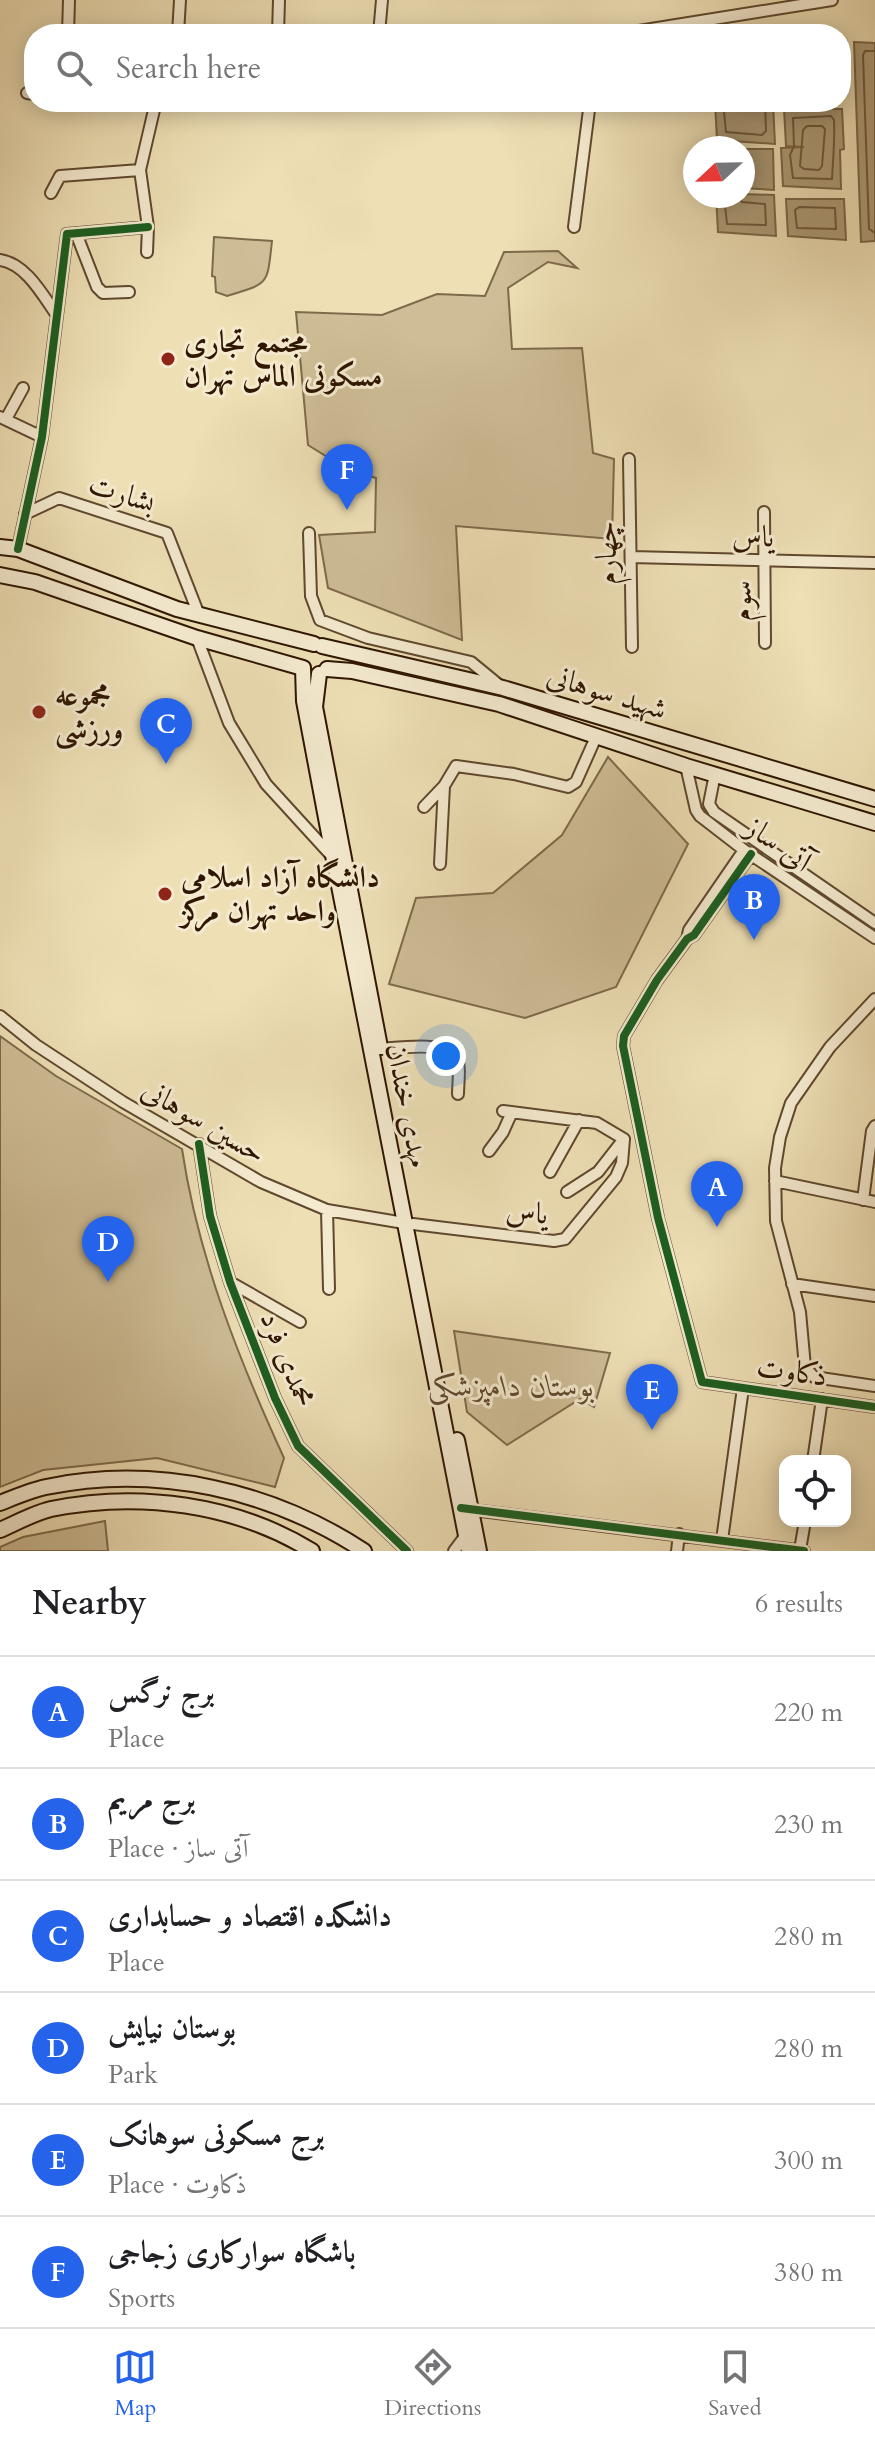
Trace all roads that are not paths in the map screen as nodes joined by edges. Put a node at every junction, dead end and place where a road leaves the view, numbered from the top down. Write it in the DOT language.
graph roads {
  1 [pos="69,0"];
  2 [pos="180,0"];
  3 [pos="279,0"];
  4 [pos="382,0"];
  5 [pos="832,0"];
  6 [pos="68,24"];
  7 [pos="179,24"];
  8 [pos="278,24"];
  9 [pos="380,24"];
  10 [pos="682,24"];
  11 [pos="154,112"];
  12 [pos="589,112"];
  13 [pos="140,170"];
  14 [pos="51,193"];
  15 [pos="148,227"];
  16 [pos="574,227"];
  17 [pos="76,233"];
  18 [pos="147,252"];
  19 [pos="0,260"];
  20 [pos="129,292"];
  21 [pos="56,314"];
  22 [pos="23,388"];
  23 [pos="3,418"];
  24 [pos="42,437"];
  25 [pos="629,459"];
  26 [pos="764,512"];
  27 [pos="25,514"];
  28 [pos="309,533"];
  29 [pos="0,547"];
  30 [pos="18,549"];
  31 [pos="631,557"];
  32 [pos="765,560"];
  33 [pos="875,563"];
  34 [pos="0,575"];
  35 [pos="199,615"];
  36 [pos="197,638"];
  37 [pos="765,643"];
  38 [pos="318,645"];
  39 [pos="632,647"];
  40 [pos="303,668"];
  41 [pos="323,671"];
  42 [pos="503,688"];
  43 [pos="499,704"];
  44 [pos="596,737"];
  45 [pos="686,766"];
  46 [pos="715,774"];
  47 [pos="444,786"];
  48 [pos="875,799"];
  49 [pos="424,807"];
  50 [pos="875,823"];
  51 [pos="747,852"];
  52 [pos="329,853"];
  53 [pos="440,864"];
  54 [pos="805,876"];
  55 [pos="798,886"];
  56 [pos="875,923"];
  57 [pos="875,938"];
  58 [pos="875,999"];
  59 [pos="0,1016"];
  60 [pos="380,1049"];
  61 [pos="458,1094"];
  62 [pos="579,1120"];
  63 [pos="875,1126"];
  64 [pos="624,1139"];
  65 [pos="199,1144"];
  66 [pos="489,1151"];
  67 [pos="550,1172"];
  68 [pos="775,1181"];
  69 [pos="567,1192"];
  70 [pos="863,1200"];
  71 [pos="875,1202"];
  72 [pos="327,1210"];
  73 [pos="408,1224"];
  74 [pos="230,1282"];
  75 [pos="792,1284"];
  76 [pos="329,1289"];
  77 [pos="875,1296"];
  78 [pos="300,1322"];
  79 [pos="873,1385"];
  80 [pos="743,1388"];
  81 [pos="822,1399"];
  82 [pos="871,1407"];
  83 [pos="814,1455"];
  84 [pos="0,1503"];
  85 [pos="466,1509"];
  86 [pos="804,1527"];
  87 [pos="0,1530"];
  88 [pos="679,1534"];
  89 [pos="466,1535"];
  90 [pos="722,1540"];
  91 [pos="764,1548"];
  92 [pos="312,1551"];
  93 [pos="364,1551"];
  94 [pos="407,1551"];
  95 [pos="454,1551"];
  96 [pos="469,1551"];
  97 [pos="479,1551"];
  98 [pos="677,1551"];
  99 [pos="802,1551"];
  1 -- 6 [label="street"];
  2 -- 7 [label="street"];
  3 -- 8 [label="street"];
  4 -- 9 [label="street"];
  5 -- 10 [label="street"];
  11 -- 13 [label="street"];
  12 -- 16 [label="street"];
  13 -- 14 [label="street"];
  13 -- 15 [label="street"];
  15 -- 17 [label="street"];
  15 -- 18 [label="street"];
  17 -- 20 [label="street"];
  17 -- 21 [label="street"];
  19 -- 21 [label="street"];
  21 -- 24 [label="street"];
  22 -- 23 [label="street"];
  23 -- 24 [label="street"];
  24 -- 27 [label="street"];
  25 -- 31 [label="street, چهارم"];
  26 -- 32 [label="street, سوم"];
  27 -- 30 [label="street"];
  27 -- 35 [label="street, بشارت"];
  28 -- 42 [label="street"];
  29 -- 30 [label="main road, شهید سوهانی"];
  30 -- 35 [label="main road, شهید سوهانی"];
  31 -- 32 [label="street, یاس"];
  31 -- 39 [label="street, چهارم"];
  32 -- 33 [label="street, یاس"];
  32 -- 37 [label="street, سوم"];
  34 -- 36 [label="main road"];
  35 -- 38 [label="main road, شهید سوهانی"];
  36 -- 40 [label="main road"];
  36 -- 52 [label="street"];
  38 -- 40 [label="main road"];
  38 -- 41 [label="main road"];
  38 -- 42 [label="main road, شهید سوهانی"];
  40 -- 41 [label="main road"];
  40 -- 73 [label="main road, مهدی خندان"];
  41 -- 43 [label="main road, شهید سوهانی"];
  41 -- 60 [label="main road, مهدی خندان"];
  42 -- 43 [label="main road"];
  42 -- 48 [label="main road, شهید سوهانی"];
  43 -- 44 [label="main road, شهید سوهانی"];
  44 -- 45 [label="main road, شهید سوهانی"];
  44 -- 47 [label="street"];
  45 -- 46 [label="main road, شهید سوهانی"];
  45 -- 51 [label="street, آتی ساز"];
  46 -- 50 [label="main road, شهید سوهانی"];
  46 -- 54 [label="street, آتی ساز"];
  47 -- 49 [label="street"];
  47 -- 53 [label="street"];
  51 -- 55 [label="street, آتی ساز"];
  51 -- 80 [label="street, ذکاوت"];
  54 -- 55 [label="street"];
  54 -- 56 [label="street, آتی ساز"];
  55 -- 57 [label="street, آتی ساز"];
  58 -- 68 [label="street"];
  59 -- 65 [label="street, حسین سوهانی"];
  60 -- 61 [label="street"];
  60 -- 73 [label="main road, مهدی خندان"];
  62 -- 64 [label="street"];
  62 -- 66 [label="street"];
  62 -- 67 [label="street"];
  63 -- 70 [label="street"];
  64 -- 69 [label="street"];
  64 -- 73 [label="street, یاس"];
  65 -- 72 [label="street, حسین سوهانی"];
  65 -- 74 [label="street, محمدی فرد"];
  68 -- 70 [label="street"];
  68 -- 75 [label="street"];
  70 -- 71 [label="street"];
  72 -- 73 [label="street, حسین سوهانی"];
  72 -- 76 [label="street"];
  73 -- 85 [label="main road, مهدی خندان"];
  74 -- 78 [label="street"];
  74 -- 94 [label="street, محمدی فرد"];
  75 -- 77 [label="street"];
  75 -- 79 [label="street"];
  79 -- 82 [label="street"];
  80 -- 81 [label="street, ذکاوت"];
  80 -- 90 [label="street"];
  81 -- 82 [label="street, ذکاوت"];
  81 -- 83 [label="street"];
  84 -- 93 [label="main road"];
  85 -- 88 [label="street"];
  85 -- 89 [label="main road, مهدی خندان"];
  85 -- 97 [label="main road, مهدی خندان"];
  86 -- 99 [label="street"];
  87 -- 92 [label="main road"];
  88 -- 90 [label="street"];
  88 -- 98 [label="street"];
  89 -- 95 [label="street"];
  89 -- 96 [label="main road, مهدی خندان"];
  90 -- 91 [label="street"];
  91 -- 99 [label="street"];
}
